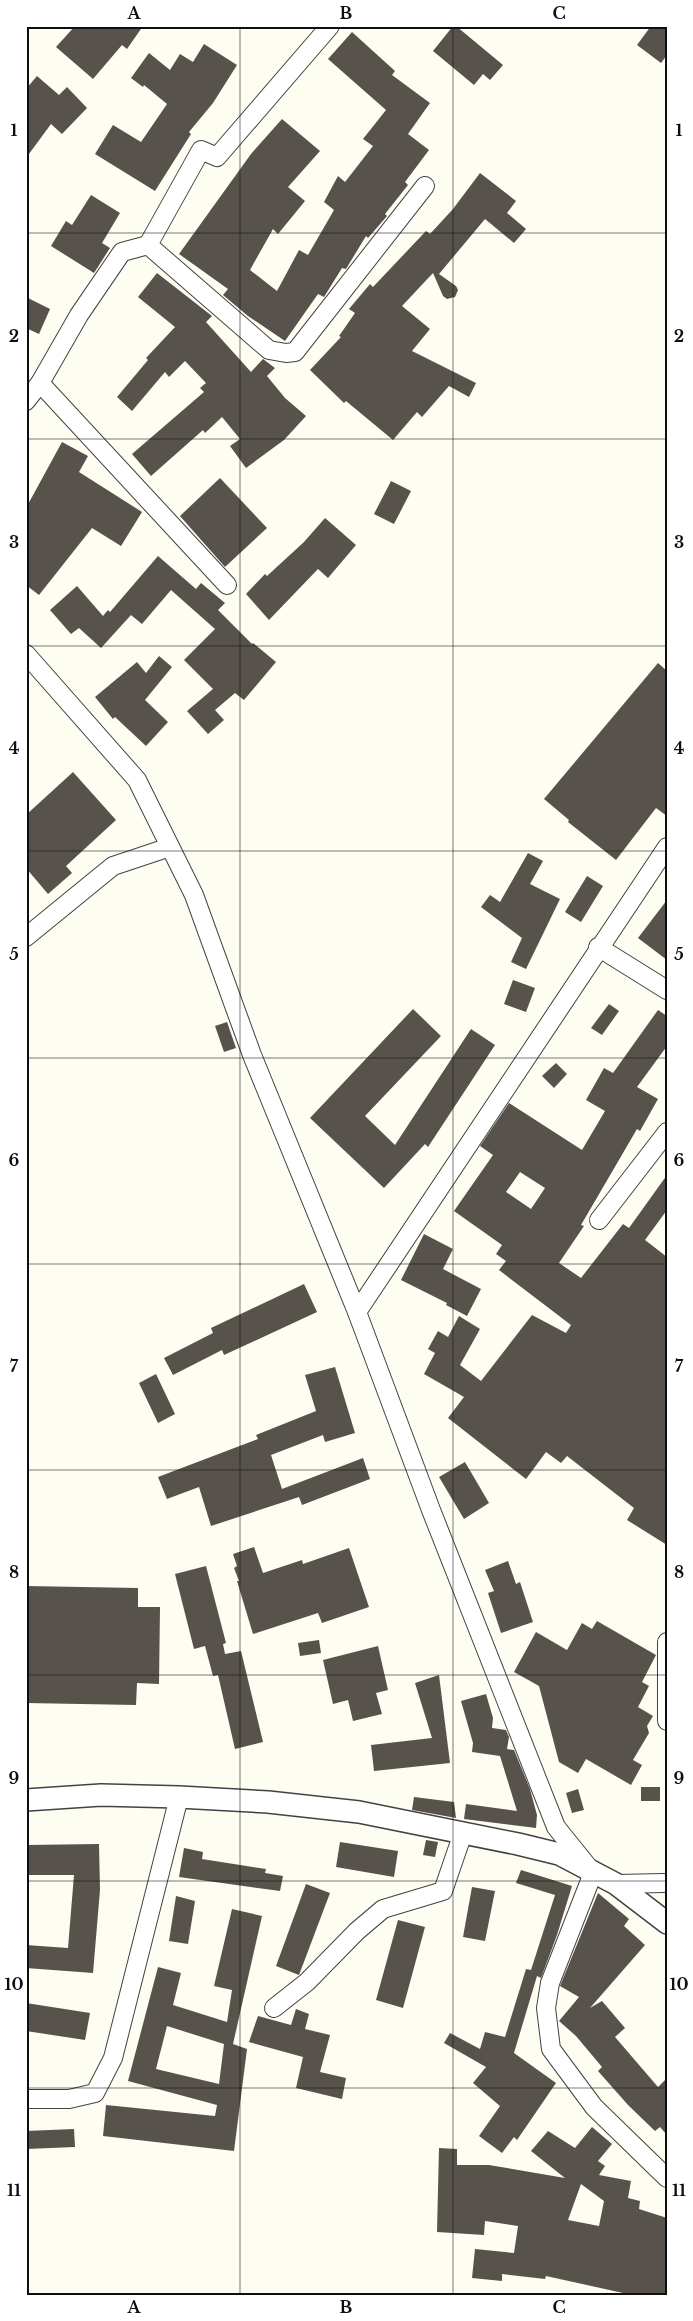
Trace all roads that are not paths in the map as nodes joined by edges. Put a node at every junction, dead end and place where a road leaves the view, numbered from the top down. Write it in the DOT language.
graph roads {
  1 [pos="330,26"];
  2 [pos="425,186"];
  3 [pos="148,245"];
  4 [pos="40,383"];
  5 [pos="26,400"];
  6 [pos="227,585"];
  7 [pos="26,654"];
  8 [pos="170,847"];
  9 [pos="667,847"];
  10 [pos="27,938"];
  11 [pos="598,947"];
  12 [pos="667,990"];
  13 [pos="667,1132"];
  14 [pos="599,1220"];
  15 [pos="358,1312"];
  16 [pos="667,1642"];
  17 [pos="667,1722"];
  18 [pos="179,1797"];
  19 [pos="26,1800"];
  20 [pos="463,1833"];
  21 [pos="593,1873"];
  22 [pos="666,1882"];
  23 [pos="616,1884"];
  24 [pos="667,1923"];
  25 [pos="274,2008"];
  26 [pos="26,2098"];
  27 [pos="667,2178"];
  1 -- 3 [label="street"];
  2 -- 3 [label="street"];
  3 -- 4 [label="street"];
  4 -- 5 [label="street"];
  4 -- 6 [label="street"];
  7 -- 8 [label="street"];
  8 -- 10 [label="street"];
  8 -- 15 [label="street"];
  9 -- 11 [label="street"];
  11 -- 12 [label="street"];
  11 -- 15 [label="street"];
  13 -- 14 [label="street"];
  15 -- 21 [label="street"];
  16 -- 17 [label="street"];
  18 -- 19 [label="street"];
  18 -- 20 [label="street"];
  18 -- 26 [label="street"];
  20 -- 21 [label="street"];
  20 -- 25 [label="street"];
  21 -- 23 [label="street"];
  21 -- 27 [label="street"];
  22 -- 23 [label="street"];
  23 -- 24 [label="street"];
}
